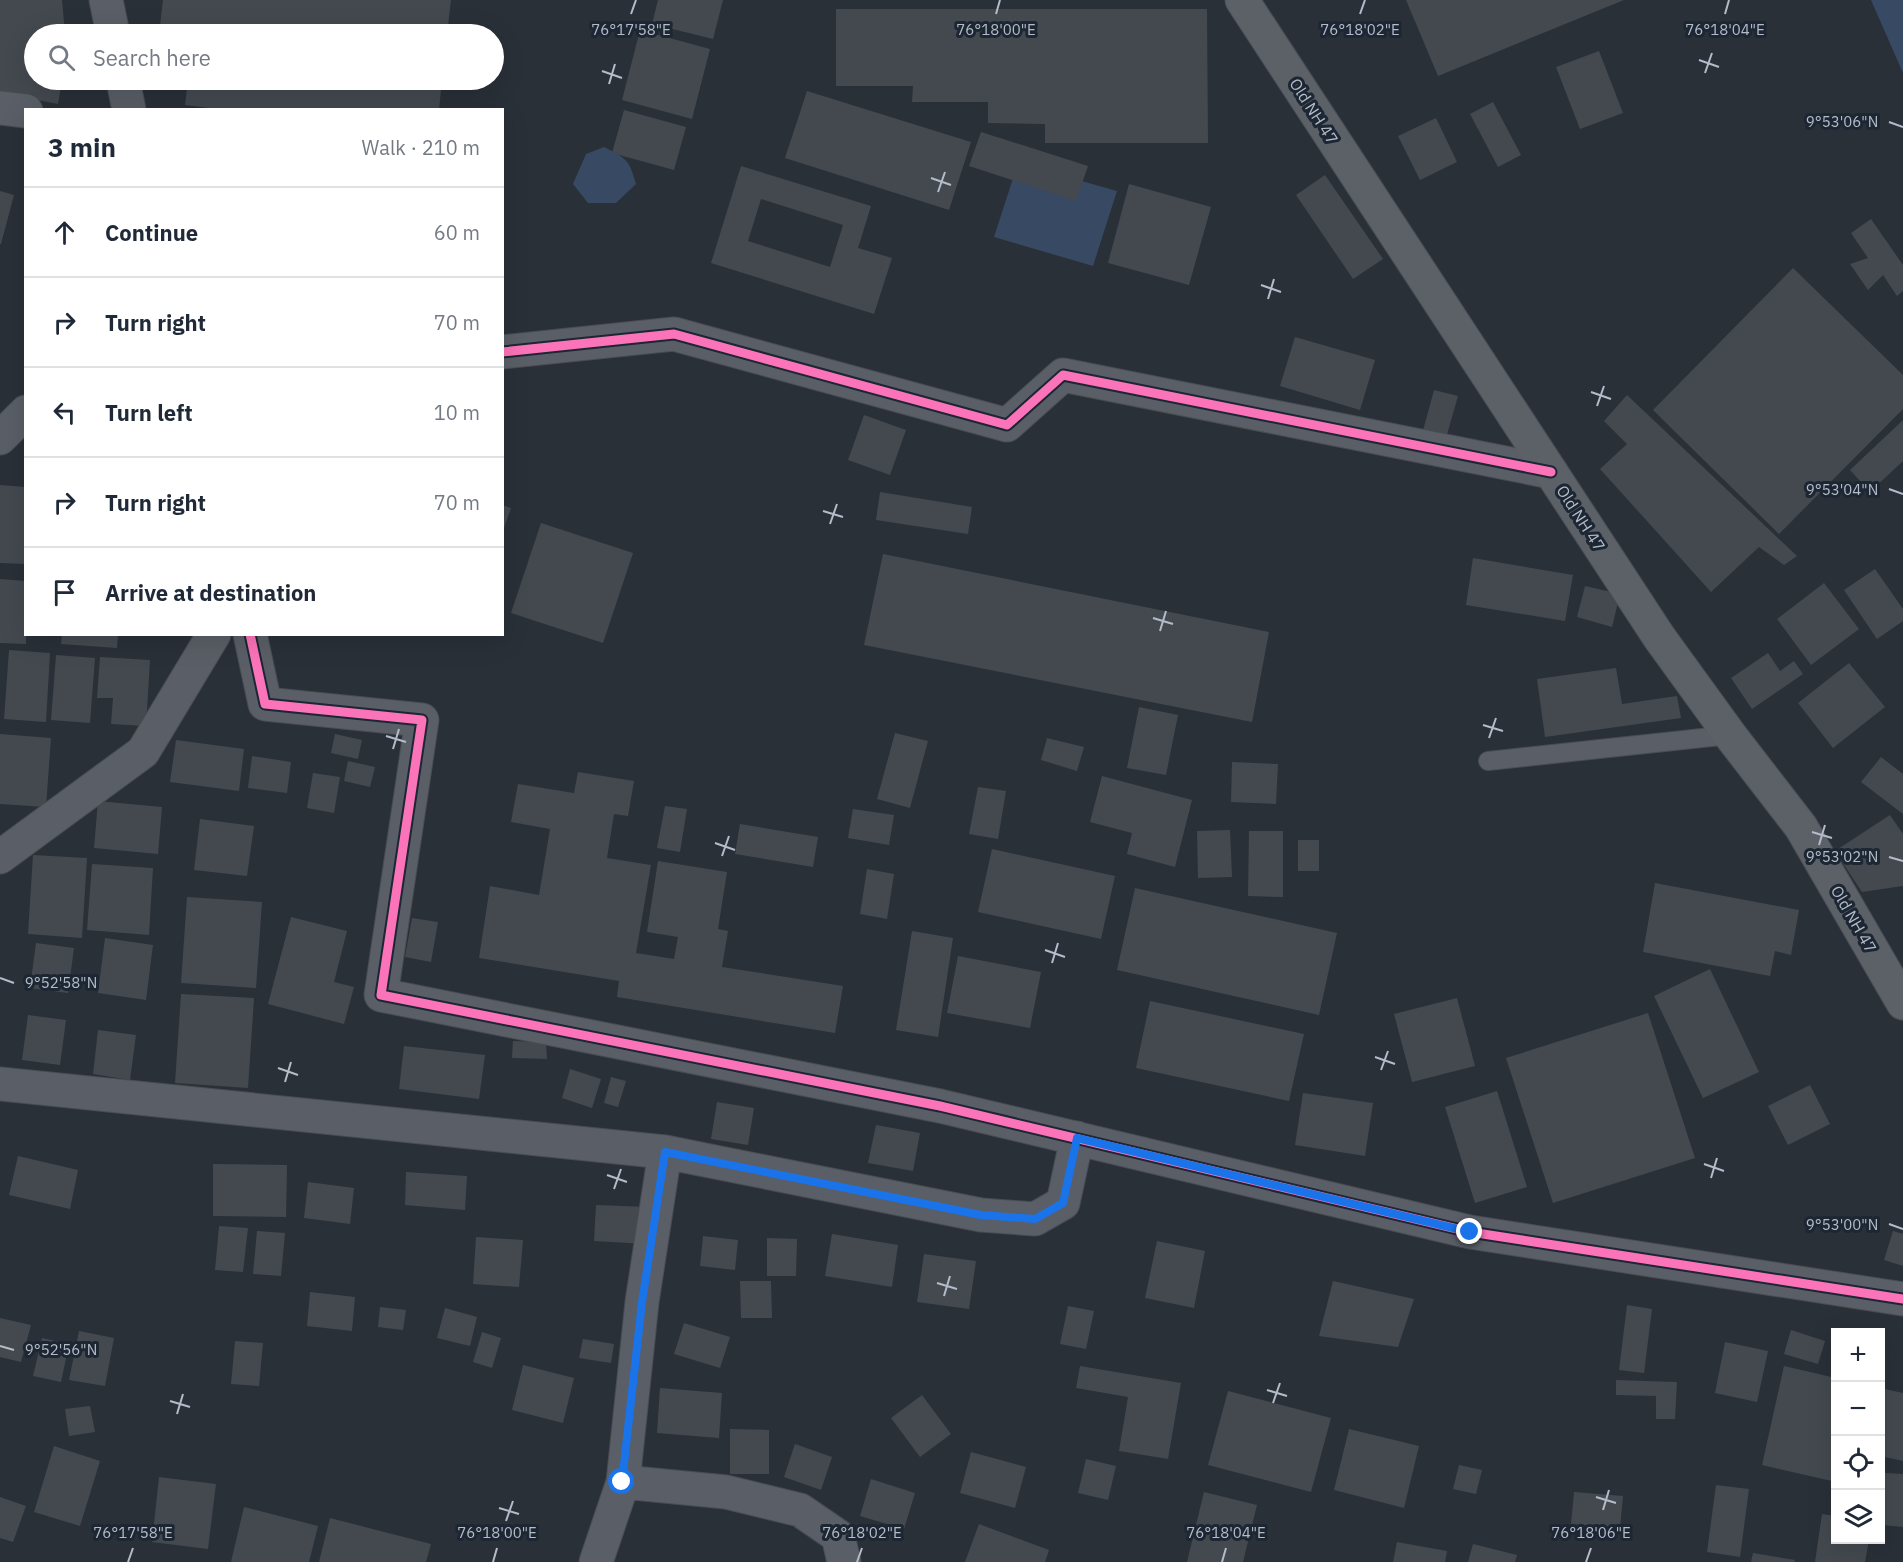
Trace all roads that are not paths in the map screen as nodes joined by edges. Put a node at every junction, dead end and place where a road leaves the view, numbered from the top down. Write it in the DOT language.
graph roads {
  1 [pos="106,0"];
  2 [pos="1242,0"];
  3 [pos="111,24"];
  4 [pos="125,90"];
  5 [pos="0,108"];
  6 [pos="129,108"];
  7 [pos="24,111"];
  8 [pos="504,352"];
  9 [pos="24,414"];
  10 [pos="0,438"];
  11 [pos="1551,472"];
  12 [pos="213,636"];
  13 [pos="250,636"];
  14 [pos="1730,735"];
  15 [pos="1488,761"];
  16 [pos="0,857"];
  17 [pos="1903,1003"];
  18 [pos="0,1084"];
  19 [pos="1077,1138"];
  20 [pos="665,1152"];
  21 [pos="1903,1299"];
  22 [pos="622,1482"];
  23 [pos="597,1562"];
  24 [pos="844,1562"];
  1 -- 3 [label="street"];
  2 -- 11 [label="main road, Old NH 47"];
  4 -- 6 [label="street"];
  5 -- 7 [label="street"];
  8 -- 11 [label="street"];
  9 -- 10 [label="street"];
  11 -- 14 [label="main road, Old NH 47"];
  12 -- 16 [label="street"];
  13 -- 19 [label="street"];
  14 -- 15 [label="lane"];
  14 -- 17 [label="main road, Old NH 47"];
  18 -- 20 [label="street"];
  19 -- 20 [label="street"];
  19 -- 21 [label="street"];
  20 -- 22 [label="street"];
  22 -- 23 [label="street"];
  22 -- 24 [label="street"];
}
